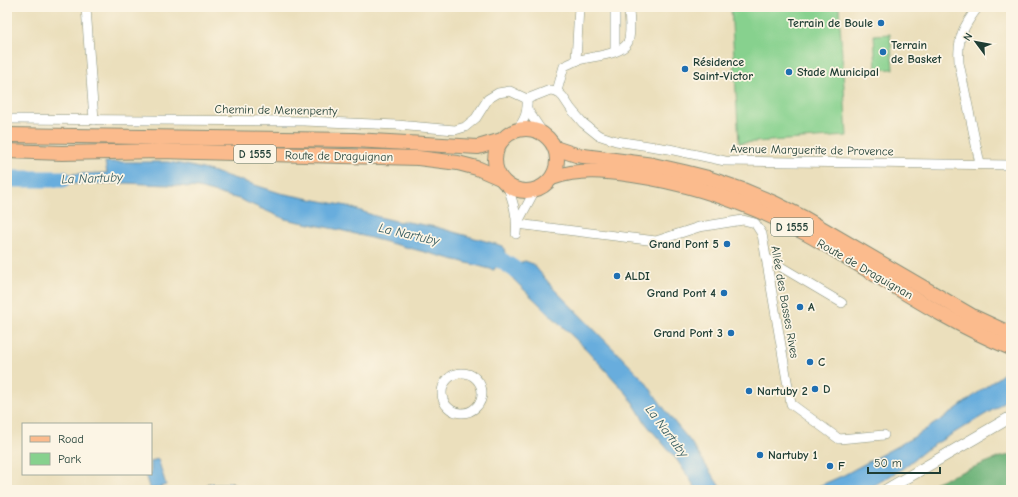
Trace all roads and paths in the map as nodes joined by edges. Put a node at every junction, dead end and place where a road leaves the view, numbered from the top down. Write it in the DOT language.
graph roads {
  1 [pos="86,7"];
  2 [pos="579,7"];
  3 [pos="615,7"];
  4 [pos="629,7"];
  5 [pos="978,7"];
  6 [pos="615,51"];
  7 [pos="576,60"];
  8 [pos="557,91"];
  9 [pos="527,99"];
  10 [pos="527,109"];
  11 [pos="7,119"];
  12 [pos="94,120"];
  13 [pos="517,130"];
  14 [pos="543,133"];
  15 [pos="7,135"];
  16 [pos="502,140"];
  17 [pos="555,148"];
  18 [pos="7,151"];
  19 [pos="980,164"];
  20 [pos="1011,165"];
  21 [pos="552,178"];
  22 [pos="504,182"];
  23 [pos="535,190"];
  24 [pos="517,224"];
  25 [pos="516,234"];
  26 [pos="766,258"];
  27 [pos="842,302"];
  28 [pos="1011,334"];
  29 [pos="1011,348"];
  30 [pos="482,394"];
  31 [pos="1011,417"];
  32 [pos="884,435"];
  33 [pos="211,490"];
  34 [pos="233,490"];
  35 [pos="886,490"];
  1 -- 12 [label="street"];
  2 -- 7 [label="street"];
  3 -- 6 [label="street"];
  4 -- 6 [label="street"];
  5 -- 19 [label="street"];
  6 -- 7 [label="street"];
  7 -- 8 [label="street"];
  8 -- 9 [label="street"];
  8 -- 19 [label="street, Avenue Marguerite de Provence"];
  9 -- 10 [label="street"];
  9 -- 12 [label="street, Chemin de Menenpenty"];
  10 -- 13 [label="street"];
  10 -- 14 [label="street"];
  11 -- 12 [label="street, Chemin de Menenpenty"];
  13 -- 14 [label="main road"];
  13 -- 16 [label="main road"];
  14 -- 17 [label="main road"];
  15 -- 16 [label="main road, Route de Draguignan / D 1555"];
  16 -- 22 [label="main road"];
  17 -- 21 [label="main road"];
  17 -- 28 [label="main road, Route de Draguignan / D 1555"];
  18 -- 22 [label="main road, Route de Draguignan / D 1555"];
  19 -- 20 [label="street, Avenue Marguerite de Provence"];
  21 -- 23 [label="main road"];
  21 -- 29 [label="main road, Route de Draguignan / D 1555"];
  22 -- 23 [label="main road"];
  22 -- 24 [label="street"];
  23 -- 24 [label="street"];
  24 -- 25 [label="street"];
  24 -- 26 [label="street, Allée des Basses Rives"];
  26 -- 27 [label="street"];
  26 -- 32 [label="street, Allée des Basses Rives"];
  30 -- 30 [label="street"];
  31 -- 35 [label="street"];
  33 -- 34 [label="street"];
}
